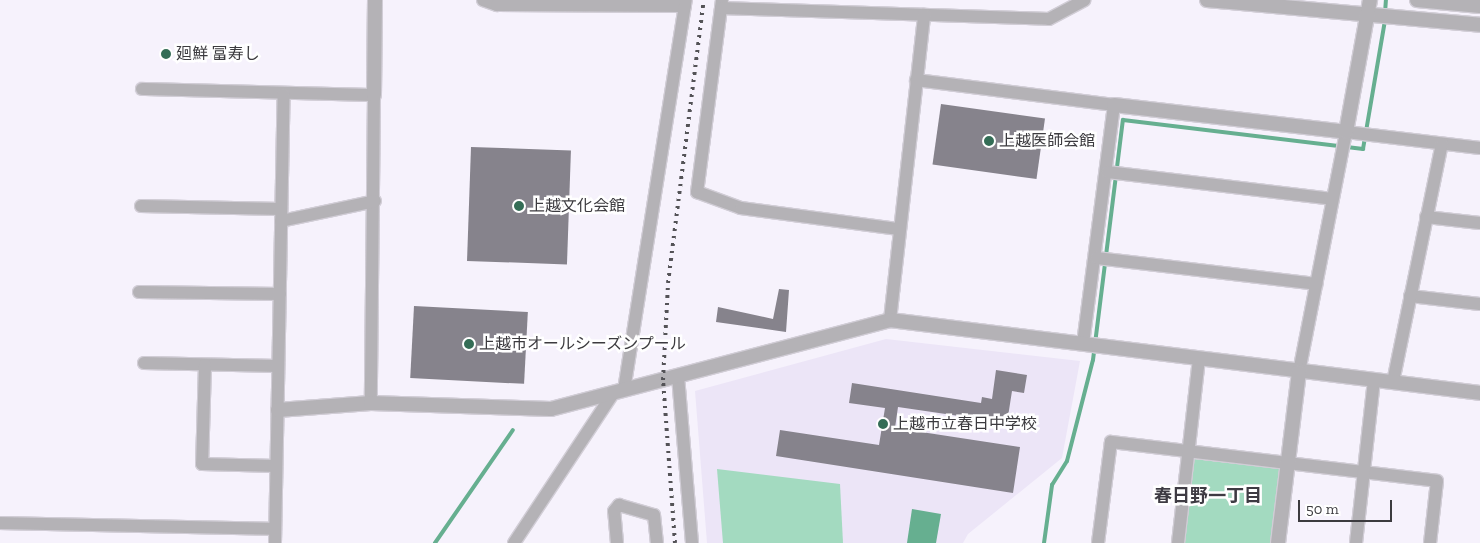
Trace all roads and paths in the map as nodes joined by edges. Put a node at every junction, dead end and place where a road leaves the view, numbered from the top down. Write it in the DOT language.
graph roads {
  1 [pos="375,0"];
  2 [pos="483,0"];
  3 [pos="1084,0"];
  4 [pos="1207,0"];
  5 [pos="1417,0"];
  6 [pos="685,3"];
  7 [pos="722,4"];
  8 [pos="1369,6"];
  9 [pos="1480,6"];
  10 [pos="924,15"];
  11 [pos="1480,24"];
  12 [pos="916,80"];
  13 [pos="142,89"];
  14 [pos="284,94"];
  15 [pos="374,95"];
  16 [pos="1114,105"];
  17 [pos="1346,132"];
  18 [pos="1442,144"];
  19 [pos="1480,148"];
  20 [pos="1107,172"];
  21 [pos="1332,199"];
  22 [pos="375,201"];
  23 [pos="141,206"];
  24 [pos="281,215"];
  25 [pos="1426,217"];
  26 [pos="1480,223"];
  27 [pos="899,229"];
  28 [pos="1096,258"];
  29 [pos="1316,284"];
  30 [pos="139,292"];
  31 [pos="280,294"];
  32 [pos="1410,296"];
  33 [pos="1480,304"];
  34 [pos="890,320"];
  35 [pos="1083,343"];
  36 [pos="1199,359"];
  37 [pos="144,363"];
  38 [pos="205,365"];
  39 [pos="278,366"];
  40 [pos="1299,372"];
  41 [pos="678,376"];
  42 [pos="1374,381"];
  43 [pos="1393,382"];
  44 [pos="618,392"];
  45 [pos="1480,393"];
  46 [pos="371,403"];
  47 [pos="278,410"];
  48 [pos="1187,451"];
  49 [pos="1288,462"];
  50 [pos="276,466"];
  51 [pos="1364,473"];
  52 [pos="0,523"];
  53 [pos="275,529"];
  54 [pos="275,543"];
  55 [pos="514,543"];
  56 [pos="617,543"];
  57 [pos="657,543"];
  58 [pos="692,543"];
  59 [pos="1098,543"];
  60 [pos="1178,543"];
  61 [pos="1278,543"];
  62 [pos="1356,543"];
  63 [pos="1430,543"];
  1 -- 15 [label="street"];
  2 -- 6 [label="street"];
  3 -- 10 [label="street"];
  4 -- 8 [label="street"];
  5 -- 9 [label="street"];
  6 -- 44 [label="street"];
  7 -- 10 [label="street"];
  7 -- 27 [label="street"];
  8 -- 11 [label="street"];
  8 -- 17 [label="street"];
  10 -- 12 [label="street"];
  12 -- 16 [label="street"];
  12 -- 27 [label="street"];
  13 -- 14 [label="street"];
  14 -- 15 [label="street"];
  14 -- 24 [label="street"];
  15 -- 22 [label="street"];
  16 -- 17 [label="street"];
  16 -- 20 [label="street"];
  17 -- 18 [label="street"];
  17 -- 21 [label="street"];
  18 -- 19 [label="street"];
  18 -- 25 [label="street"];
  20 -- 21 [label="street"];
  20 -- 28 [label="street"];
  21 -- 29 [label="street"];
  22 -- 24 [label="street"];
  22 -- 46 [label="street"];
  23 -- 24 [label="street"];
  24 -- 31 [label="street"];
  25 -- 26 [label="street"];
  25 -- 32 [label="street"];
  27 -- 34 [label="street"];
  28 -- 29 [label="street"];
  28 -- 35 [label="street"];
  29 -- 40 [label="street"];
  30 -- 31 [label="street"];
  31 -- 39 [label="street"];
  32 -- 33 [label="street"];
  32 -- 43 [label="street"];
  34 -- 35 [label="street"];
  34 -- 41 [label="street"];
  35 -- 36 [label="street"];
  36 -- 40 [label="street"];
  36 -- 48 [label="street"];
  37 -- 38 [label="street"];
  38 -- 39 [label="street"];
  38 -- 50 [label="street"];
  39 -- 47 [label="street"];
  40 -- 42 [label="street"];
  40 -- 49 [label="street"];
  41 -- 44 [label="street"];
  41 -- 58 [label="street"];
  42 -- 43 [label="street"];
  42 -- 51 [label="street"];
  43 -- 45 [label="street"];
  44 -- 46 [label="street"];
  44 -- 55 [label="street"];
  46 -- 47 [label="street"];
  47 -- 50 [label="street"];
  48 -- 49 [label="street"];
  48 -- 59 [label="street"];
  48 -- 60 [label="street"];
  49 -- 51 [label="street"];
  49 -- 61 [label="street"];
  50 -- 53 [label="street"];
  51 -- 62 [label="street"];
  51 -- 63 [label="street"];
  52 -- 53 [label="street"];
  53 -- 54 [label="street"];
  56 -- 57 [label="street"];
}
